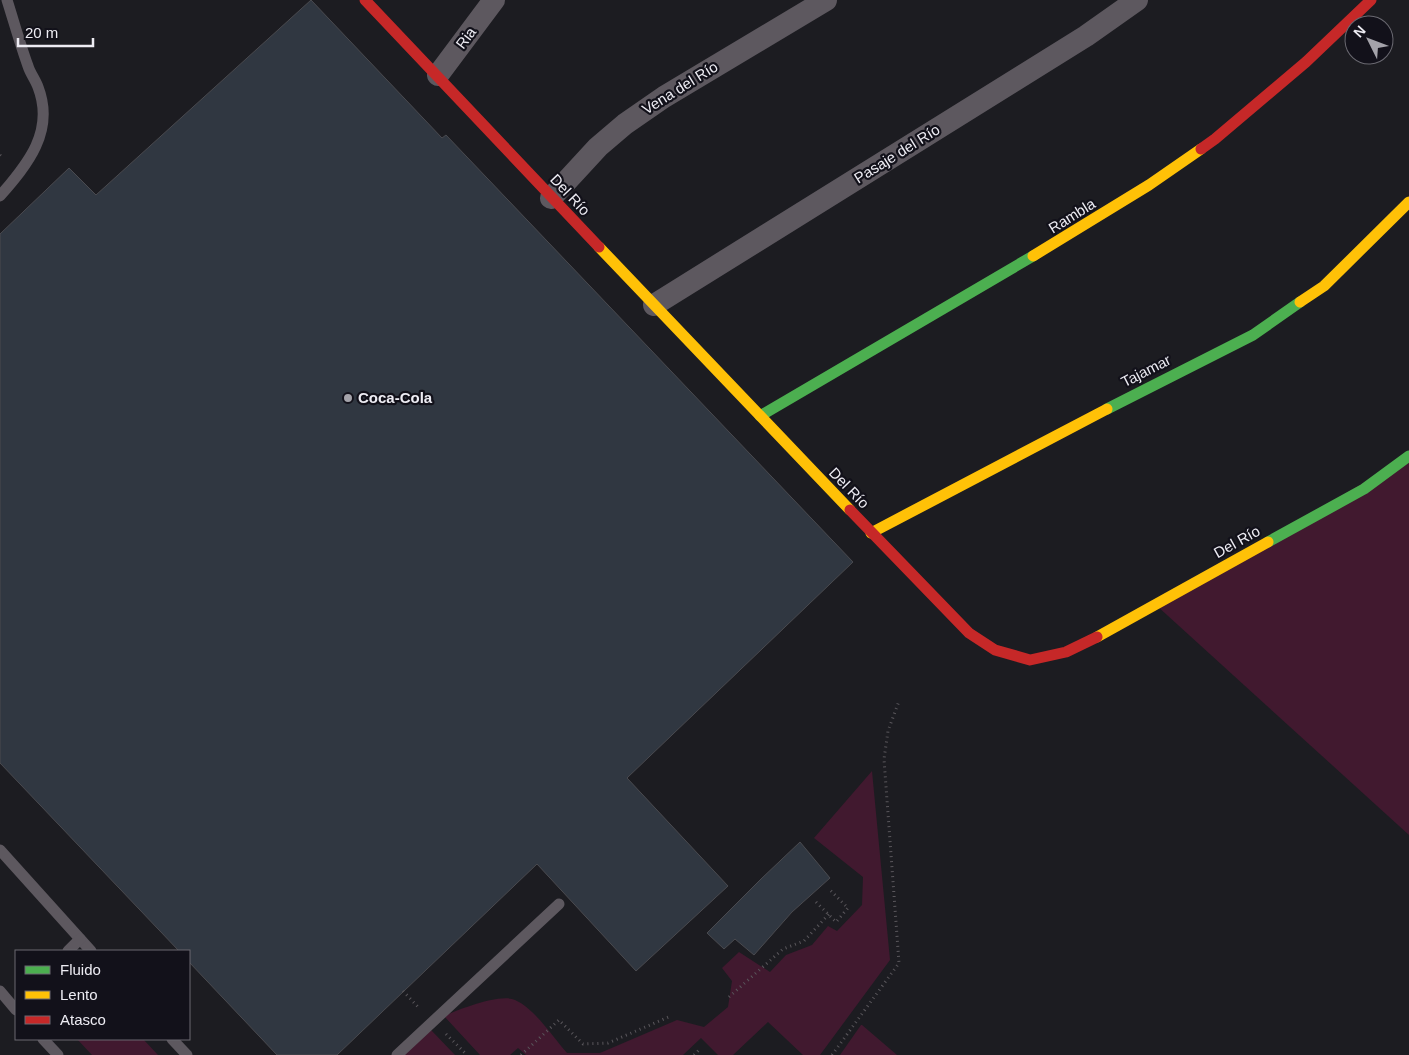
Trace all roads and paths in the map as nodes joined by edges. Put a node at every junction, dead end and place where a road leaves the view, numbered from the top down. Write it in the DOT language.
graph roads {
  1 [pos="7,0"];
  2 [pos="365,0"];
  3 [pos="494,0"];
  4 [pos="826,0"];
  5 [pos="1137,0"];
  6 [pos="1371,0"];
  7 [pos="438,76"];
  8 [pos="0,196"];
  9 [pos="551,198"];
  10 [pos="1409,202"];
  11 [pos="654,305"];
  12 [pos="760,416"];
  13 [pos="1409,456"];
  14 [pos="871,533"];
  15 [pos="899,701"];
  16 [pos="0,850"];
  17 [pos="829,889"];
  18 [pos="816,902"];
  19 [pos="559,904"];
  20 [pos="829,914"];
  21 [pos="80,939"];
  22 [pos="69,950"];
  23 [pos="90,950"];
  24 [pos="0,991"];
  25 [pos="729,997"];
  26 [pos="15,1006"];
  27 [pos="671,1016"];
  28 [pos="44,1040"];
  29 [pos="173,1040"];
  30 [pos="701,1048"];
  31 [pos="58,1055"];
  32 [pos="187,1055"];
  33 [pos="397,1055"];
  34 [pos="521,1055"];
  35 [pos="694,1055"];
  36 [pos="832,1055"];
  1 -- 8 [label="lane"];
  2 -- 7 [label="street, Del Río"];
  3 -- 7 [label="street, Ria"];
  4 -- 9 [label="street, Vena del Río"];
  5 -- 11 [label="street, Pasaje del Río"];
  6 -- 12 [label="street, Rambla"];
  7 -- 9 [label="street, Del Río"];
  9 -- 11 [label="street, Del Río"];
  10 -- 14 [label="street, Tajamar"];
  11 -- 12 [label="street, Del Río"];
  12 -- 14 [label="street, Del Río"];
  13 -- 14 [label="street, Del Río"];
  15 -- 36 [label="path"];
  16 -- 21 [label="lane"];
  17 -- 20 [label="path"];
  18 -- 20 [label="path"];
  19 -- 33 [label="lane"];
  20 -- 25 [label="path"];
  21 -- 22 [label="lane"];
  21 -- 23 [label="lane"];
  24 -- 26 [label="lane"];
  27 -- 34 [label="path"];
  28 -- 31 [label="lane"];
  29 -- 32 [label="lane"];
  30 -- 35 [label="path"];
}
